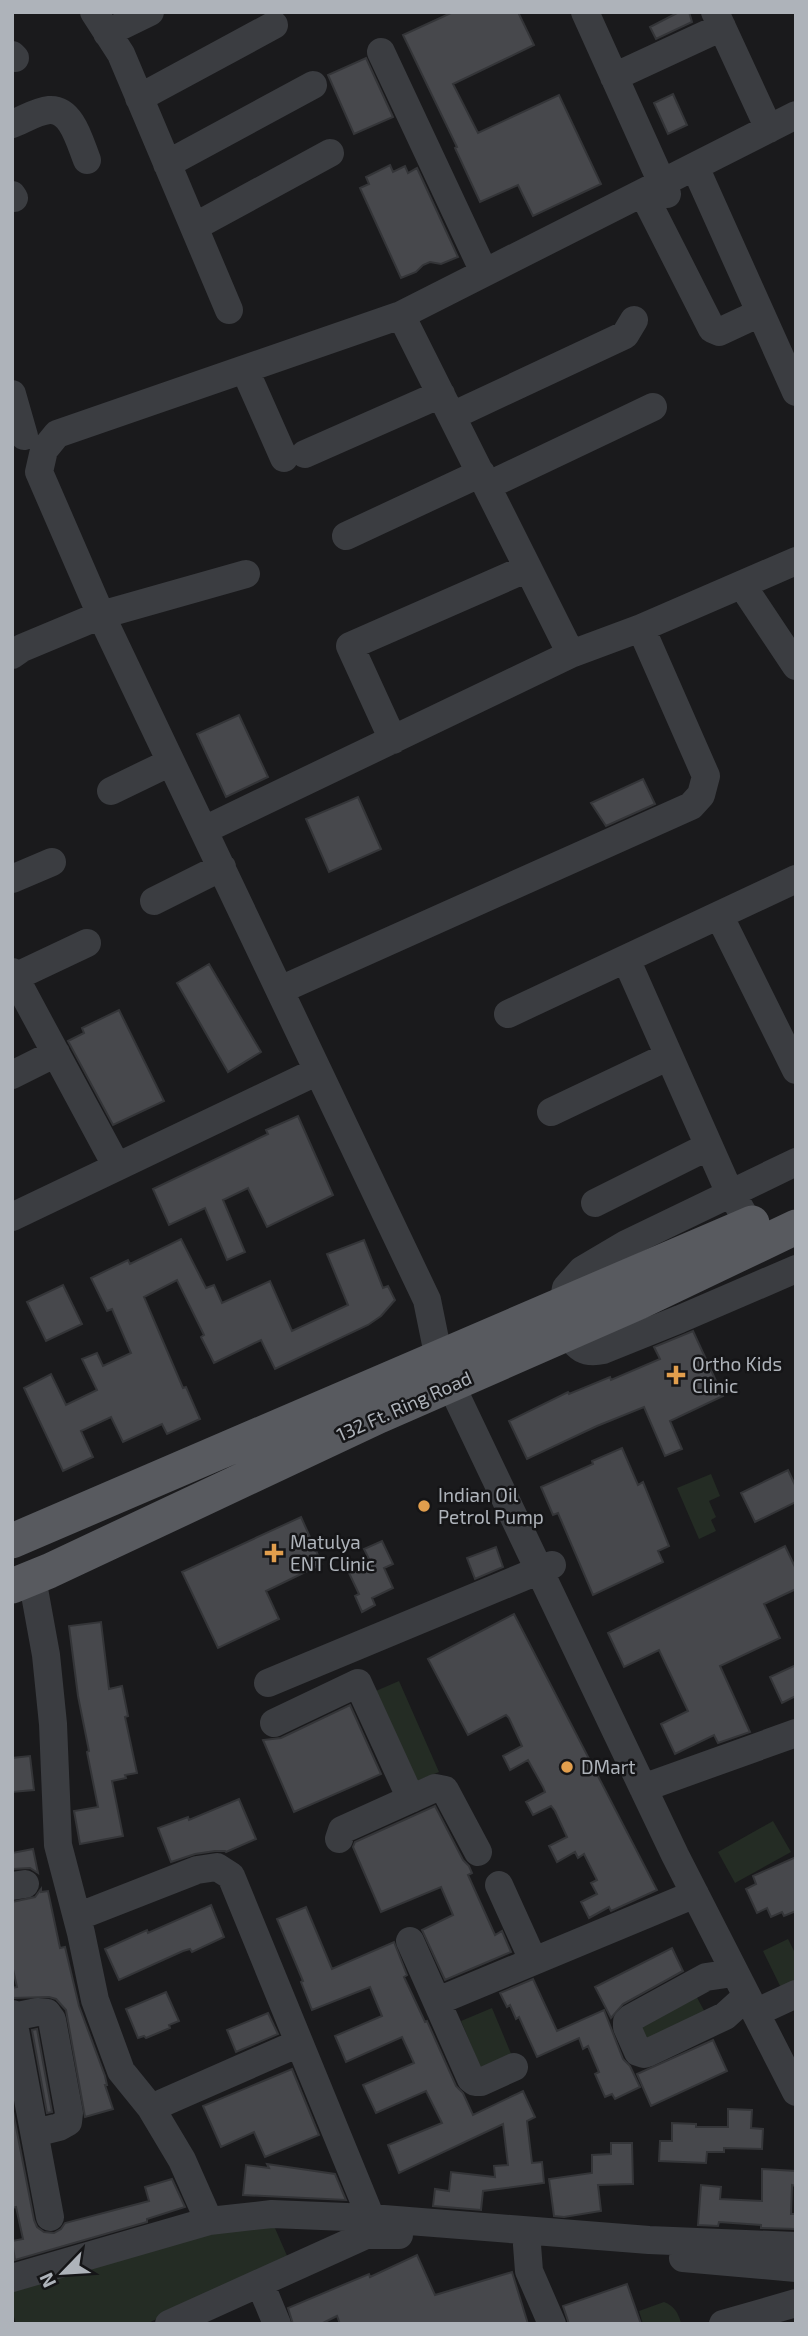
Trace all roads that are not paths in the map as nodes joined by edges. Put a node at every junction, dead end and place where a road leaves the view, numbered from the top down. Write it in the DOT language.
graph roads {
  1 [pos="150,12"];
  2 [pos="585,12"];
  3 [pos="718,20"];
  4 [pos="101,23"];
  5 [pos="274,25"];
  6 [pos="381,52"];
  7 [pos="614,77"];
  8 [pos="313,85"];
  9 [pos="139,98"];
  10 [pos="796,115"];
  11 [pos="12,124"];
  12 [pos="782,129"];
  13 [pos="330,153"];
  14 [pos="88,160"];
  15 [pos="167,164"];
  16 [pos="700,177"];
  17 [pos="659,193"];
  18 [pos="194,227"];
  19 [pos="484,272"];
  20 [pos="229,310"];
  21 [pos="761,313"];
  22 [pos="403,320"];
  23 [pos="634,320"];
  24 [pos="249,379"];
  25 [pos="796,392"];
  26 [pos="12,394"];
  27 [pos="447,405"];
  28 [pos="653,407"];
  29 [pos="28,440"];
  30 [pos="484,479"];
  31 [pos="346,536"];
  32 [pos="796,561"];
  33 [pos="528,568"];
  34 [pos="246,574"];
  35 [pos="742,585"];
  36 [pos="108,614"];
  37 [pos="641,628"];
  38 [pos="571,654"];
  39 [pos="12,655"];
  40 [pos="796,666"];
  41 [pos="393,740"];
  42 [pos="171,762"];
  43 [pos="111,791"];
  44 [pos="210,827"];
  45 [pos="52,862"];
  46 [pos="222,867"];
  47 [pos="12,879"];
  48 [pos="796,879"];
  49 [pos="154,901"];
  50 [pos="719,915"];
  51 [pos="88,943"];
  52 [pos="626,959"];
  53 [pos="14,975"];
  54 [pos="286,987"];
  55 [pos="508,1014"];
  56 [pos="56,1053"];
  57 [pos="669,1056"];
  58 [pos="796,1070"];
  59 [pos="318,1071"];
  60 [pos="12,1074"];
  61 [pos="551,1112"];
  62 [pos="709,1146"];
  63 [pos="796,1162"];
  64 [pos="117,1167"];
  65 [pos="732,1194"];
  66 [pos="595,1203"];
  67 [pos="796,1204"];
  68 [pos="12,1217"];
  69 [pos="749,1224"];
  70 [pos="796,1227"];
  71 [pos="796,1269"];
  72 [pos="565,1319"];
  73 [pos="452,1369"];
  74 [pos="12,1541"];
  75 [pos="546,1568"];
  76 [pos="22,1582"];
  77 [pos="345,1651"];
  78 [pos="358,1683"];
  79 [pos="268,1684"];
  80 [pos="274,1723"];
  81 [pos="796,1733"];
  82 [pos="649,1785"];
  83 [pos="411,1799"];
  84 [pos="339,1839"];
  85 [pos="478,1852"];
  86 [pos="499,1885"];
  87 [pos="695,1894"];
  88 [pos="77,1917"];
  89 [pos="410,1941"];
  90 [pos="533,1960"];
  91 [pos="749,1992"];
  92 [pos="796,1994"];
  93 [pos="438,2001"];
  94 [pos="13,2015"];
  95 [pos="299,2043"];
  96 [pos="796,2060"];
  97 [pos="514,2067"];
  98 [pos="796,2092"];
  99 [pos="151,2108"];
  100 [pos="35,2133"];
  101 [pos="50,2217"];
  102 [pos="370,2218"];
  103 [pos="209,2221"];
  104 [pos="527,2245"];
  105 [pos="796,2246"];
  106 [pos="796,2268"];
  107 [pos="12,2278"];
  108 [pos="260,2283"];
  109 [pos="796,2303"];
  110 [pos="169,2324"];
  111 [pos="277,2324"];
  112 [pos="552,2324"];
  113 [pos="723,2324"];
  1 -- 4 [label="street"];
  2 -- 7 [label="street"];
  3 -- 7 [label="street"];
  3 -- 12 [label="street"];
  4 -- 9 [label="street"];
  5 -- 9 [label="street"];
  6 -- 19 [label="street"];
  7 -- 17 [label="street"];
  8 -- 15 [label="street"];
  9 -- 15 [label="street"];
  10 -- 12 [label="street"];
  11 -- 14 [label="street"];
  12 -- 16 [label="street"];
  12 -- 17 [label="street"];
  13 -- 18 [label="street"];
  15 -- 18 [label="street"];
  16 -- 17 [label="street"];
  16 -- 21 [label="street"];
  17 -- 19 [label="street"];
  17 -- 21 [label="street"];
  17 -- 22 [label="street"];
  18 -- 20 [label="street"];
  19 -- 22 [label="street"];
  21 -- 25 [label="street"];
  22 -- 24 [label="street"];
  22 -- 27 [label="street"];
  22 -- 29 [label="street"];
  23 -- 27 [label="street"];
  24 -- 27 [label="street"];
  24 -- 36 [label="street"];
  26 -- 29 [label="street"];
  27 -- 30 [label="street"];
  28 -- 30 [label="street"];
  29 -- 36 [label="street"];
  30 -- 31 [label="street"];
  30 -- 33 [label="street"];
  32 -- 35 [label="street"];
  33 -- 38 [label="street"];
  33 -- 41 [label="street"];
  34 -- 36 [label="street"];
  35 -- 37 [label="street"];
  35 -- 40 [label="street"];
  36 -- 39 [label="street"];
  36 -- 42 [label="street"];
  36 -- 44 [label="street"];
  37 -- 38 [label="street"];
  37 -- 54 [label="street"];
  38 -- 41 [label="street"];
  41 -- 44 [label="street"];
  42 -- 43 [label="street"];
  42 -- 44 [label="street"];
  44 -- 46 [label="street"];
  44 -- 54 [label="street"];
  45 -- 47 [label="street"];
  46 -- 49 [label="street"];
  46 -- 54 [label="street"];
  48 -- 50 [label="street"];
  50 -- 52 [label="street"];
  50 -- 58 [label="street"];
  51 -- 53 [label="street"];
  52 -- 55 [label="street"];
  52 -- 57 [label="street"];
  53 -- 56 [label="street"];
  54 -- 59 [label="street"];
  54 -- 73 [label="street"];
  56 -- 60 [label="street"];
  56 -- 64 [label="street"];
  57 -- 61 [label="street"];
  57 -- 62 [label="street"];
  59 -- 64 [label="street"];
  59 -- 73 [label="street"];
  62 -- 65 [label="street"];
  62 -- 66 [label="street"];
  63 -- 65 [label="street"];
  64 -- 68 [label="street"];
  65 -- 69 [label="street"];
  65 -- 72 [label="street"];
  67 -- 69 [label="main road, 132 Ft. Ring Road"];
  69 -- 72 [label="main road, 132 Ft. Ring Road"];
  70 -- 72 [label="main road, 132 Ft. Ring Road"];
  71 -- 72 [label="street"];
  72 -- 73 [label="main road, 132 Ft. Ring Road"];
  73 -- 74 [label="main road, 132 Ft. Ring Road"];
  73 -- 75 [label="street"];
  73 -- 76 [label="main road, 132 Ft. Ring Road"];
  75 -- 77 [label="street"];
  75 -- 82 [label="street"];
  76 -- 88 [label="street"];
  77 -- 78 [label="street"];
  77 -- 79 [label="street"];
  78 -- 80 [label="street"];
  78 -- 83 [label="street"];
  81 -- 82 [label="street"];
  82 -- 87 [label="street"];
  82 -- 91 [label="street"];
  83 -- 84 [label="street"];
  83 -- 85 [label="street"];
  86 -- 90 [label="street"];
  87 -- 90 [label="street"];
  87 -- 91 [label="street"];
  88 -- 95 [label="street"];
  88 -- 99 [label="street"];
  89 -- 93 [label="street"];
  90 -- 93 [label="street"];
  91 -- 92 [label="street"];
  91 -- 96 [label="street"];
  91 -- 98 [label="street"];
  93 -- 97 [label="street"];
  94 -- 100 [label="street"];
  94 -- 100 [label="street"];
  95 -- 99 [label="street"];
  95 -- 102 [label="street"];
  99 -- 103 [label="street"];
  100 -- 101 [label="street"];
  102 -- 103 [label="street"];
  102 -- 105 [label="street"];
  103 -- 107 [label="street"];
  104 -- 106 [label="street"];
  104 -- 108 [label="street"];
  104 -- 112 [label="street"];
  108 -- 110 [label="street"];
  108 -- 111 [label="street"];
  109 -- 113 [label="street"];
}
